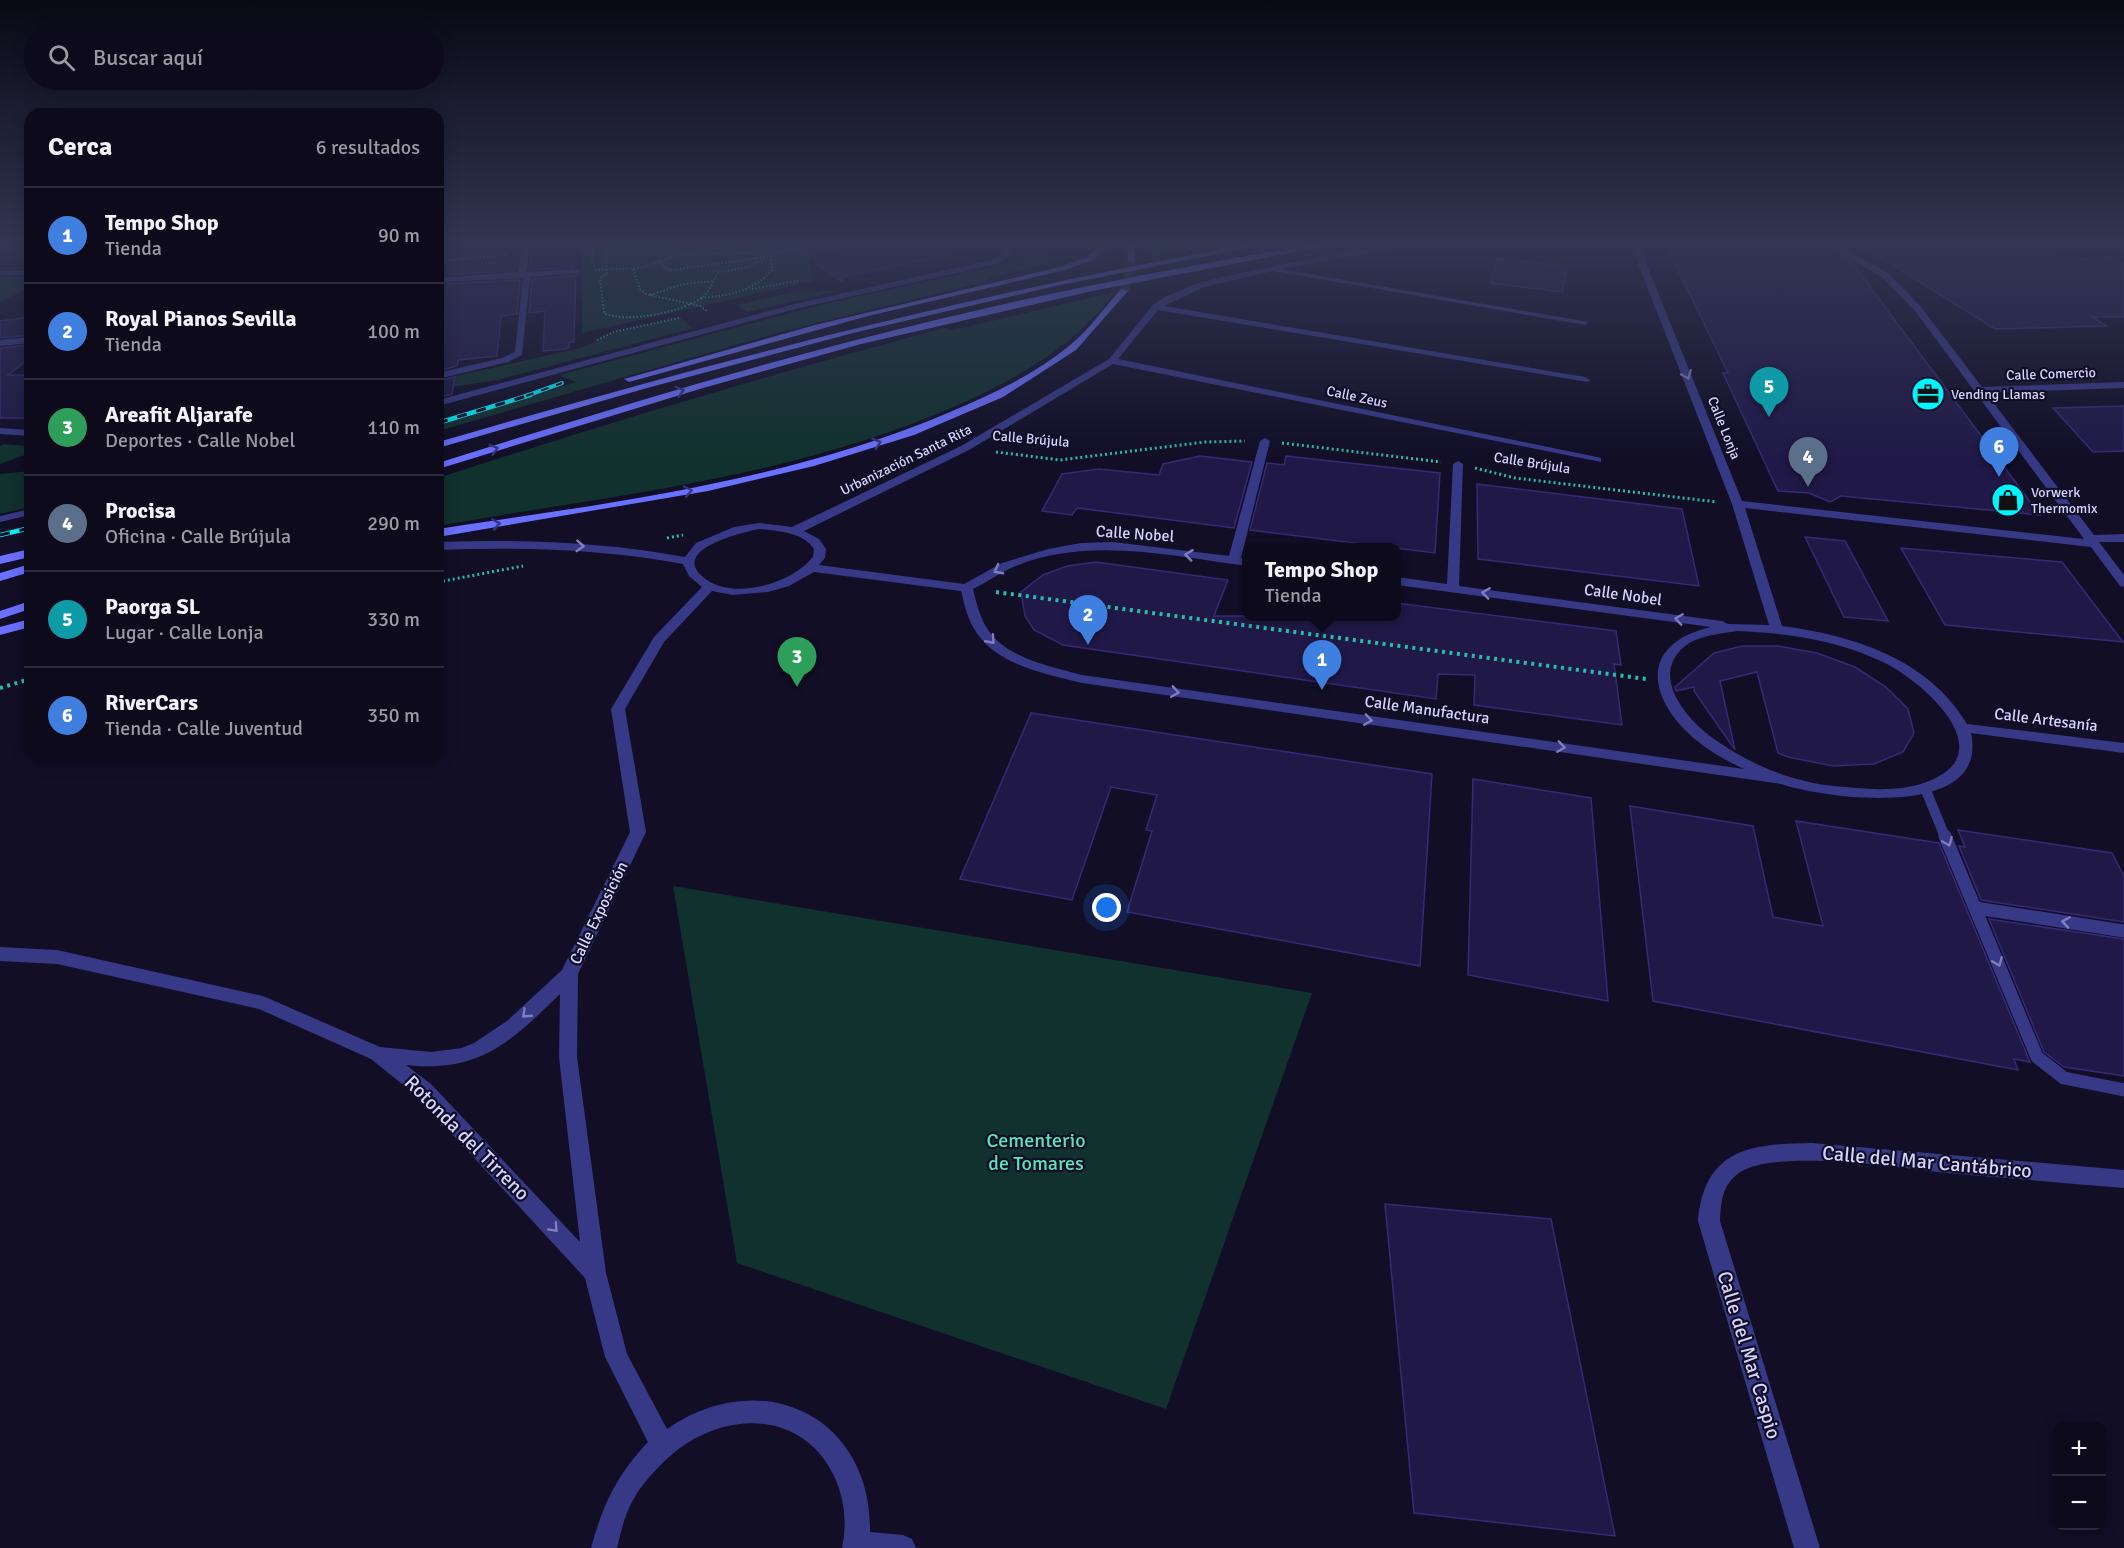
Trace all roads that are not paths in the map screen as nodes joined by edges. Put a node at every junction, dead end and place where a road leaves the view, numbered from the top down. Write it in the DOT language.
graph roads {
  1 [pos="523,315"];
  2 [pos="764,315"];
  3 [pos="862,315"];
  4 [pos="916,315"];
  5 [pos="975,315"];
  6 [pos="1108,315"];
  7 [pos="1149,315"];
  8 [pos="1204,315"];
  9 [pos="1545,315"];
  10 [pos="1663,315"];
  11 [pos="1923,315"];
  12 [pos="1585,322"];
  13 [pos="24,340"];
  14 [pos="0,343"];
  15 [pos="1112,361"];
  16 [pos="444,375"];
  17 [pos="1585,380"];
  18 [pos="2124,385"];
  19 [pos="502,386"];
  20 [pos="1979,390"];
  21 [pos="444,394"];
  22 [pos="444,401"];
  23 [pos="0,431"];
  24 [pos="24,433"];
  25 [pos="1265,441"];
  26 [pos="444,442"];
  27 [pos="444,442"];
  28 [pos="1597,460"];
  29 [pos="444,464"];
  30 [pos="1458,464"];
  31 [pos="1738,504"];
  32 [pos="24,513"];
  33 [pos="0,519"];
  34 [pos="796,530"];
  35 [pos="444,532"];
  36 [pos="2124,538"];
  37 [pos="2092,541"];
  38 [pos="444,546"];
  39 [pos="24,554"];
  40 [pos="0,560"];
  41 [pos="1234,560"];
  42 [pos="689,561"];
  43 [pos="1242,561"];
  44 [pos="813,568"];
  45 [pos="24,570"];
  46 [pos="2119,570"];
  47 [pos="0,578"];
  48 [pos="1401,582"];
  49 [pos="2124,583"];
  50 [pos="710,586"];
  51 [pos="966,588"];
  52 [pos="1453,588"];
  53 [pos="24,607"];
  54 [pos="0,615"];
  55 [pos="24,625"];
  56 [pos="1737,627"];
  57 [pos="1776,627"];
  58 [pos="0,631"];
  59 [pos="1964,728"];
  60 [pos="2124,748"];
  61 [pos="1783,779"];
  62 [pos="1925,788"];
  63 [pos="1976,908"];
  64 [pos="2124,931"];
  65 [pos="0,954"];
  66 [pos="569,974"];
  67 [pos="378,1054"];
  68 [pos="2124,1090"];
  69 [pos="1732,1165"];
  70 [pos="2124,1179"];
  71 [pos="595,1273"];
  72 [pos="663,1445"];
  73 [pos="855,1545"];
  74 [pos="604,1548"];
  75 [pos="903,1548"];
  76 [pos="1807,1548"];
  1 -- 16 [label="street"];
  2 -- 19 [label="street"];
  3 -- 26 [label="main road"];
  4 -- 27 [label="main road"];
  29 -- 5 [label="main road, one-way"];
  35 -- 6 [label="main road, one-way"];
  7 -- 15 [label="street, Urbanización Santa Rita"];
  8 -- 17 [label="street"];
  9 -- 12 [label="street"];
  10 -- 31 [label="street, Calle Lonja, one-way"];
  11 -- 20 [label="street"];
  13 -- 14 [label="street"];
  15 -- 28 [label="street, Calle Zeus"];
  15 -- 34 [label="street, Urbanización Santa Rita"];
  18 -- 20 [label="street, Calle Comercio"];
  19 -- 21 [label="street"];
  19 -- 22 [label="street"];
  20 -- 37 [label="street"];
  23 -- 24 [label="street"];
  25 -- 41 [label="street"];
  30 -- 52 [label="street"];
  31 -- 37 [label="street"];
  31 -- 57 [label="street, Calle Lonja"];
  32 -- 33 [label="street"];
  34 -- 42 [label="street"];
  34 -- 44 [label="street"];
  36 -- 37 [label="street"];
  37 -- 46 [label="street"];
  38 -- 42 [label="street, one-way"];
  39 -- 40 [label="main road"];
  41 -- 43 [label="street, Calle Nobel"];
  41 -- 51 [label="street, Calle Nobel, one-way"];
  42 -- 50 [label="street"];
  44 -- 50 [label="street"];
  44 -- 51 [label="street"];
  45 -- 47 [label="main road"];
  46 -- 49 [label="street"];
  48 -- 52 [label="street, Calle Nobel"];
  50 -- 66 [label="street, Calle Exposición"];
  51 -- 61 [label="street, Calle Manufactura, one-way"];
  56 -- 52 [label="street, Calle Nobel, one-way"];
  53 -- 54 [label="main road"];
  55 -- 58 [label="main road"];
  56 -- 57 [label="street"];
  56 -- 61 [label="street"];
  57 -- 59 [label="street"];
  59 -- 60 [label="street, Calle Artesanía"];
  59 -- 62 [label="street"];
  61 -- 62 [label="street"];
  62 -- 63 [label="lane, one-way"];
  64 -- 63 [label="lane, one-way"];
  63 -- 68 [label="lane, one-way"];
  65 -- 67 [label="street, Rotonda del Tirreno"];
  66 -- 67 [label="street, one-way"];
  66 -- 71 [label="street, Calle Exposición"];
  67 -- 71 [label="street, Rotonda del Tirreno, one-way"];
  69 -- 70 [label="street, Calle del Mar Cantábrico"];
  69 -- 76 [label="street, Calle del Mar Caspio"];
  71 -- 72 [label="street, Rotonda del Tirreno"];
  72 -- 73 [label="street"];
  72 -- 74 [label="street"];
  73 -- 75 [label="street"];
}
